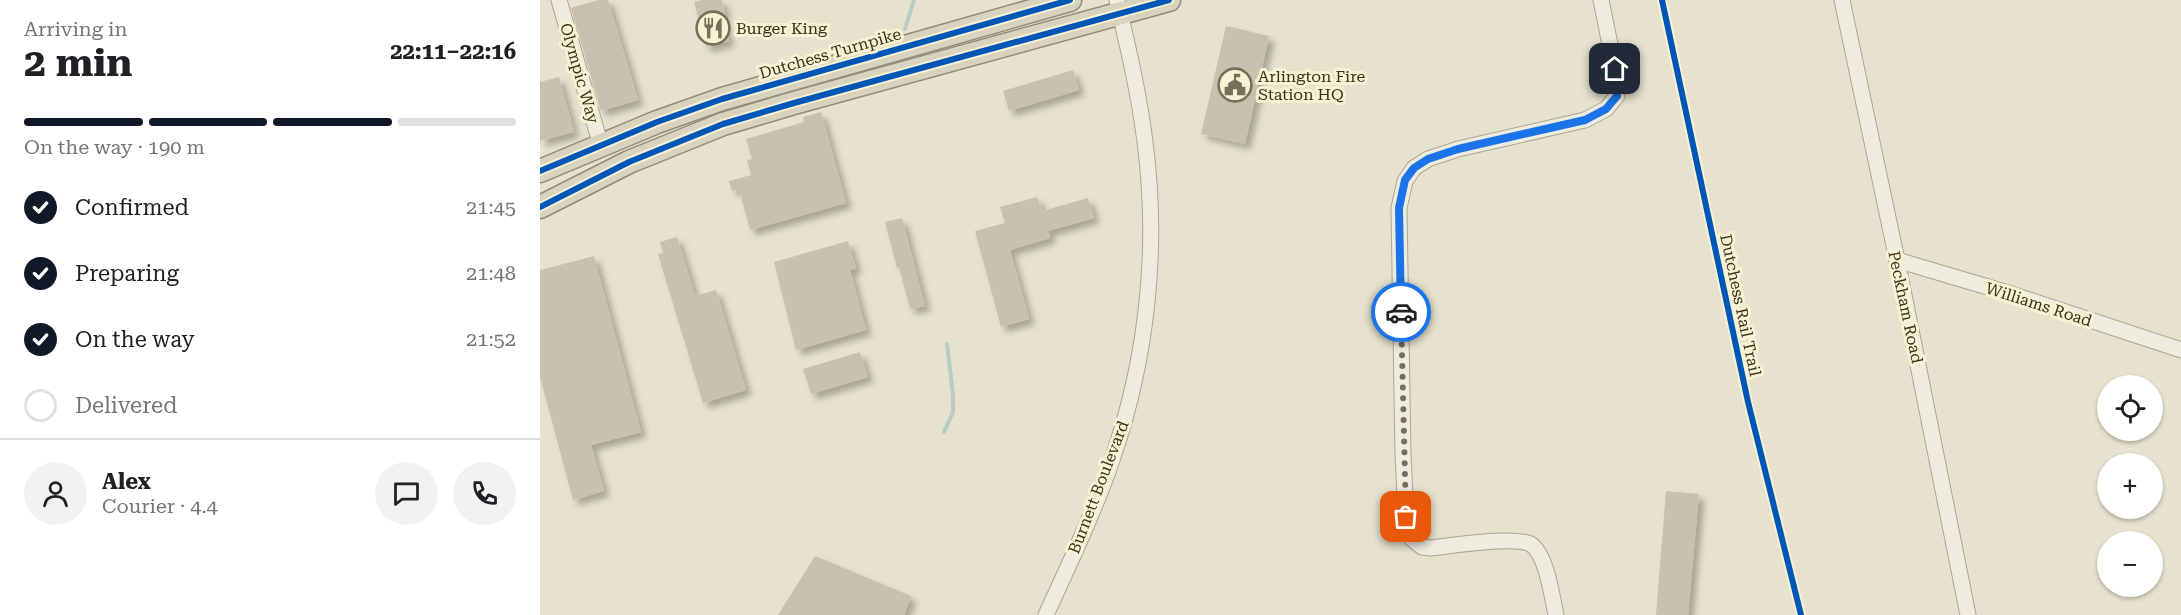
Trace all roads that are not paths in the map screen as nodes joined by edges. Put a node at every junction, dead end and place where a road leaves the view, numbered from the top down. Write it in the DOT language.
graph roads {
  1 [pos="559,0"];
  2 [pos="1070,0"];
  3 [pos="1168,0"];
  4 [pos="1601,0"];
  5 [pos="1842,0"];
  6 [pos="1118,6"];
  7 [pos="601,146"];
  8 [pos="540,171"];
  9 [pos="540,180"];
  10 [pos="540,207"];
  11 [pos="1897,260"];
  12 [pos="2181,350"];
  13 [pos="1046,615"];
  14 [pos="1556,615"];
  15 [pos="1968,615"];
  1 -- 7 [label="street, Olympic Way"];
  2 -- 7 [label="highway, Dutchess Turnpike"];
  3 -- 6 [label="highway"];
  4 -- 14 [label="street"];
  5 -- 11 [label="street, Peckham Road"];
  6 -- 10 [label="highway"];
  6 -- 13 [label="street, Burnett Boulevard"];
  7 -- 8 [label="highway, Dutchess Turnpike"];
  7 -- 9 [label="street"];
  11 -- 12 [label="street, Williams Road"];
  11 -- 15 [label="street, Peckham Road"];
}
